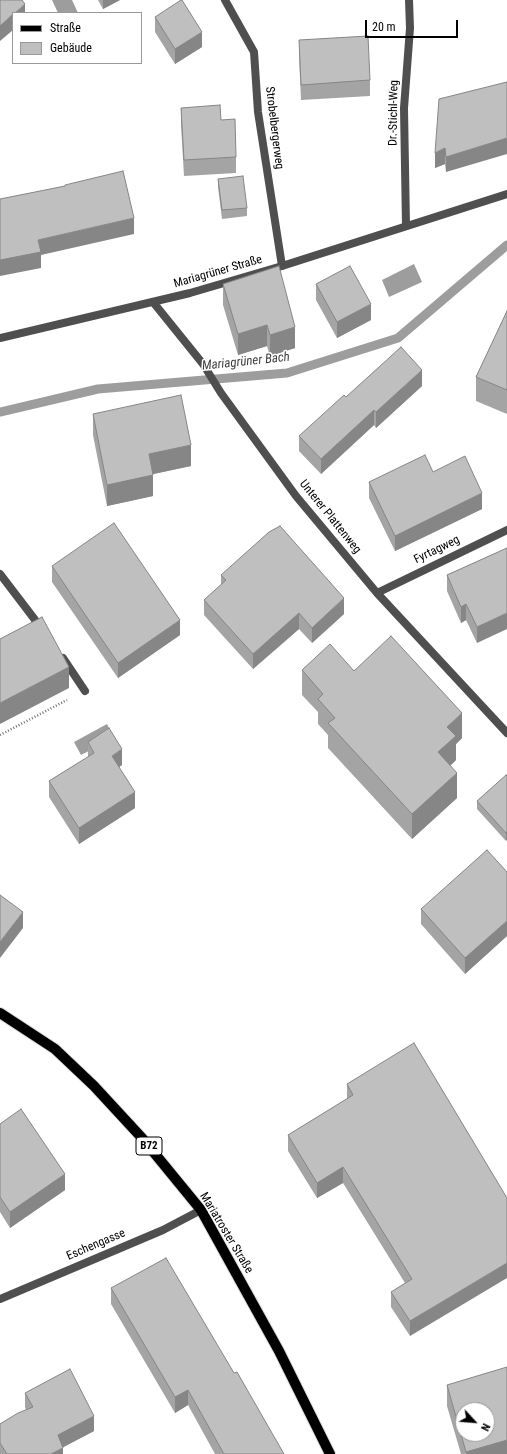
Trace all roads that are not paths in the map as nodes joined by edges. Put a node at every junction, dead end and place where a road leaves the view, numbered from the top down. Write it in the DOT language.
graph roads {
  1 [pos="225,0"];
  2 [pos="409,0"];
  3 [pos="507,194"];
  4 [pos="406,226"];
  5 [pos="282,266"];
  6 [pos="153,302"];
  7 [pos="0,338"];
  8 [pos="507,530"];
  9 [pos="0,574"];
  10 [pos="377,593"];
  11 [pos="45,633"];
  12 [pos="58,652"];
  13 [pos="85,691"];
  14 [pos="507,733"];
  15 [pos="0,1013"];
  16 [pos="200,1210"];
  17 [pos="0,1299"];
  18 [pos="330,1454"];
  1 -- 5 [label="street, Strobelbergerweg"];
  2 -- 4 [label="street, Dr.-Stichl-Weg"];
  3 -- 4 [label="street, Mariagrüner Straße"];
  4 -- 5 [label="street, Mariagrüner Straße"];
  5 -- 6 [label="street, Mariagrüner Straße"];
  6 -- 7 [label="street, Mariagrüner Straße"];
  6 -- 10 [label="street, Unterer Plattenweg"];
  8 -- 10 [label="street, Fyrtagweg"];
  9 -- 11 [label="street"];
  10 -- 14 [label="street, Unterer Plattenweg"];
  12 -- 13 [label="street"];
  15 -- 16 [label="main road, Mariatroster Straße / B72"];
  16 -- 17 [label="street, Eschengasse"];
  16 -- 18 [label="main road, Mariatroster Straße / B72"];
}
